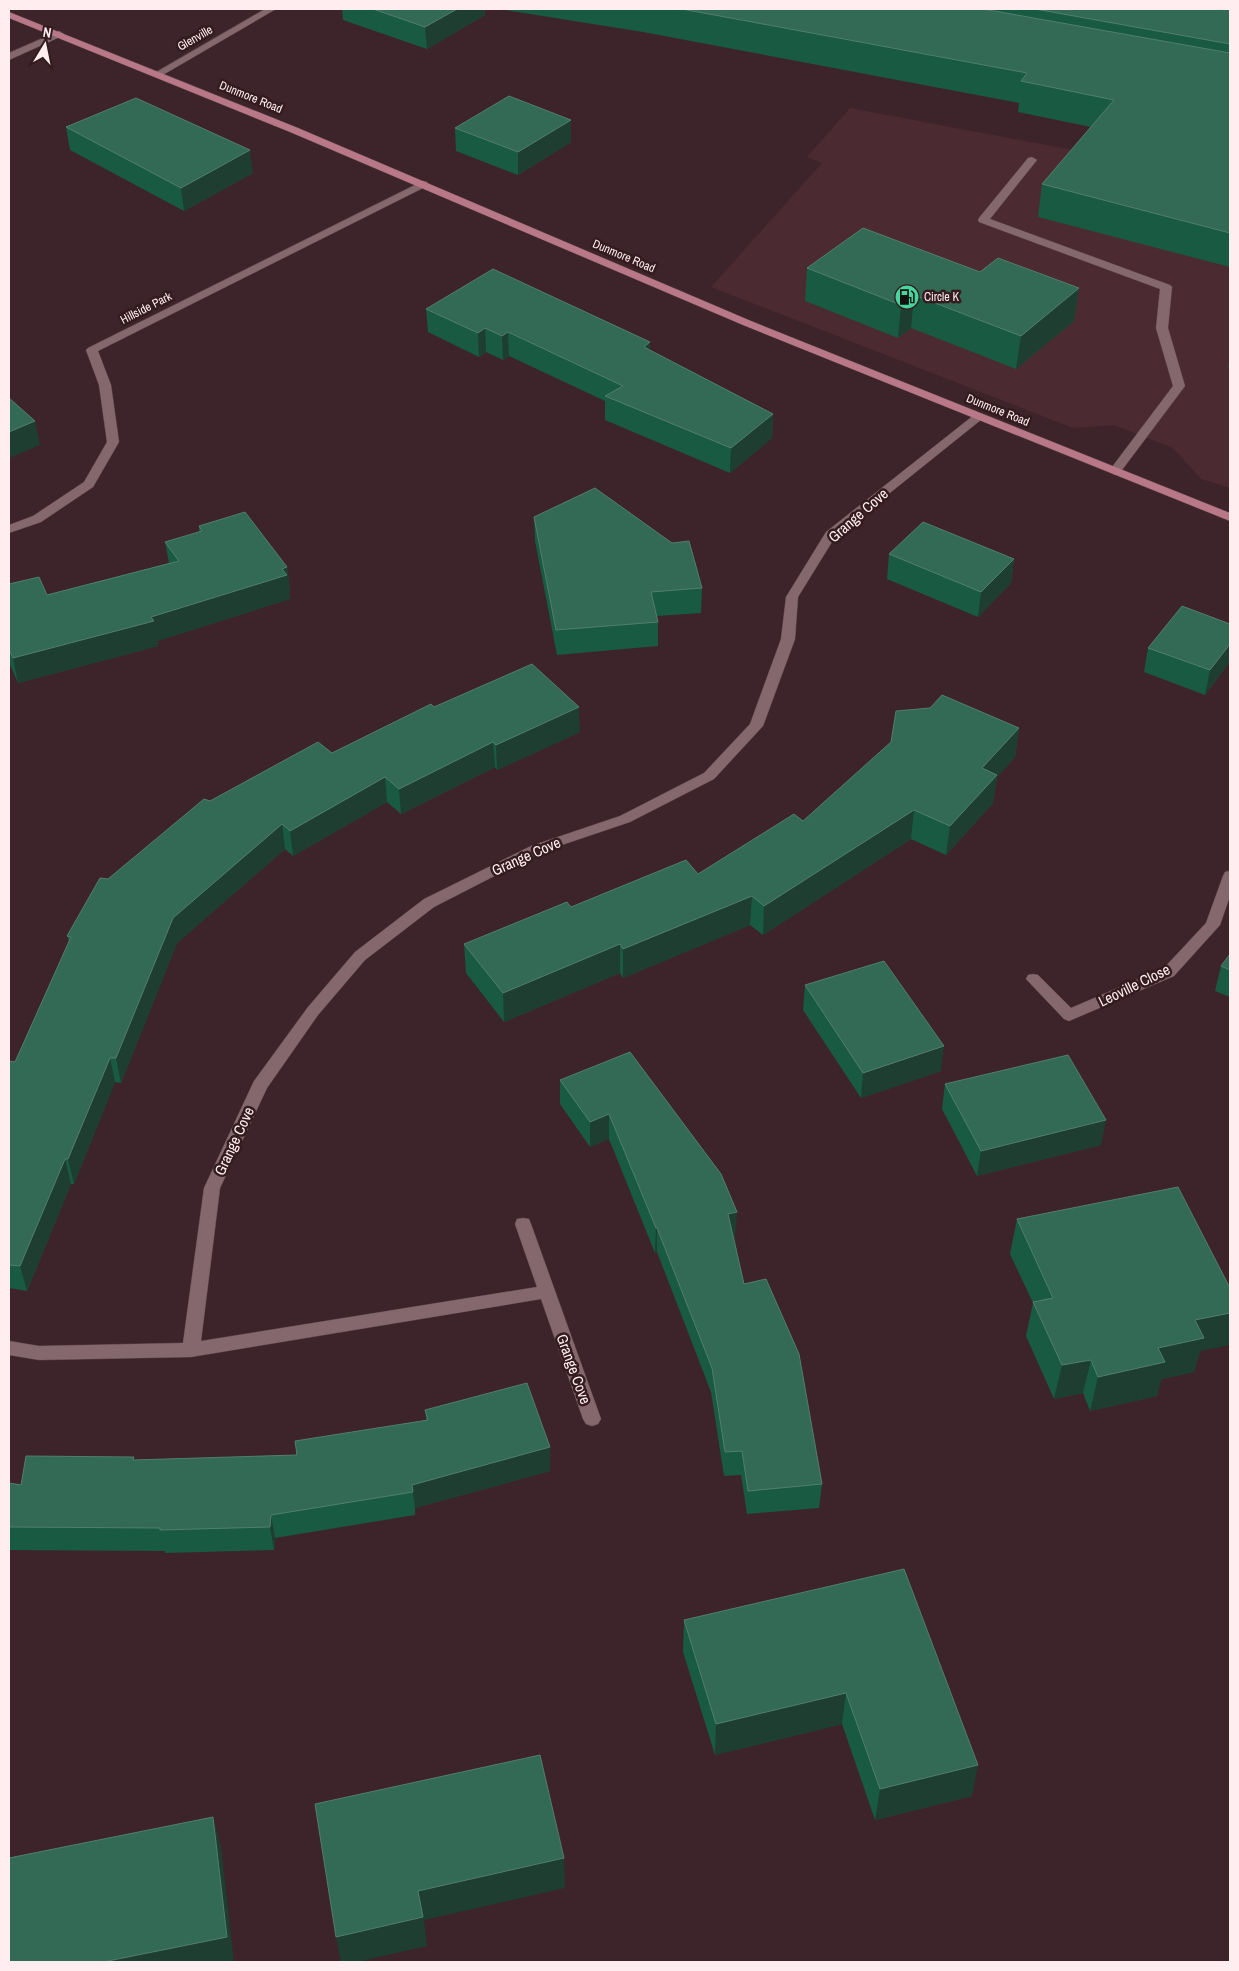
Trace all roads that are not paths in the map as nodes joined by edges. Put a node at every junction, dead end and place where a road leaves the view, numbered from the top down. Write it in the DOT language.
graph roads {
  1 [pos="271,9"];
  2 [pos="9,15"];
  3 [pos="58,34"];
  4 [pos="9,57"];
  5 [pos="158,74"];
  6 [pos="1032,160"];
  7 [pos="423,184"];
  8 [pos="978,417"];
  9 [pos="1114,472"];
  10 [pos="1230,517"];
  11 [pos="9,529"];
  12 [pos="1230,876"];
  13 [pos="1033,979"];
  14 [pos="523,1224"];
  15 [pos="546,1292"];
  16 [pos="9,1348"];
  17 [pos="191,1350"];
  18 [pos="592,1419"];
  1 -- 5 [label="street, Glenville"];
  2 -- 3 [label="main road, Dunmore Road"];
  3 -- 4 [label="street"];
  3 -- 5 [label="main road, Dunmore Road"];
  5 -- 7 [label="main road, Dunmore Road"];
  6 -- 9 [label="street"];
  7 -- 8 [label="main road, Dunmore Road"];
  7 -- 11 [label="street, Hillside Park"];
  8 -- 9 [label="main road, Dunmore Road"];
  8 -- 17 [label="street, Grange Cove"];
  9 -- 10 [label="main road, Dunmore Road"];
  12 -- 13 [label="street, Leoville Close"];
  14 -- 15 [label="street, Grange Cove"];
  15 -- 17 [label="street"];
  15 -- 18 [label="street, Grange Cove"];
  16 -- 17 [label="street"];
}
